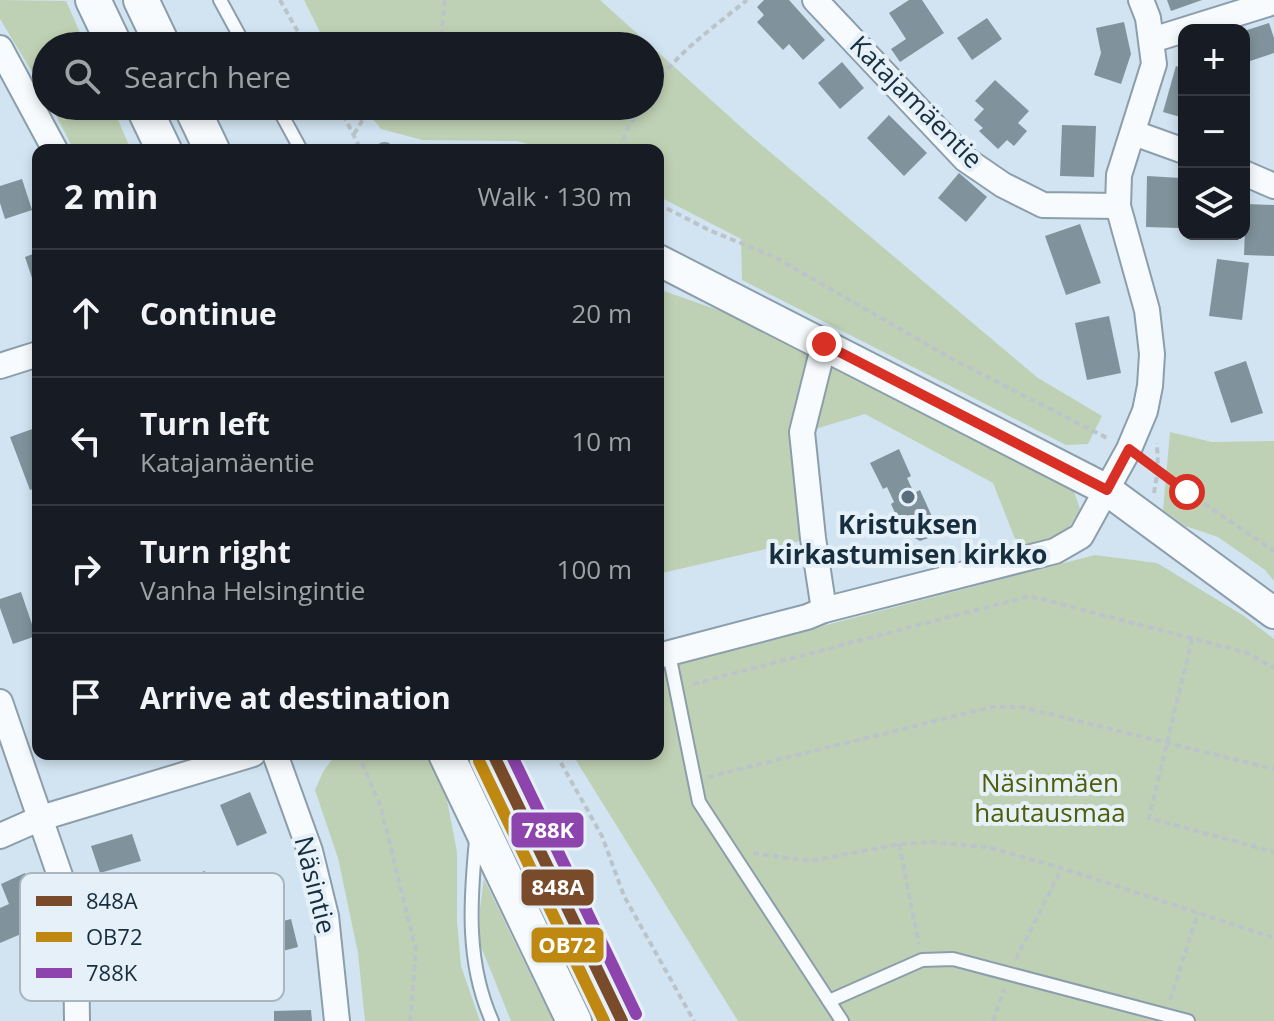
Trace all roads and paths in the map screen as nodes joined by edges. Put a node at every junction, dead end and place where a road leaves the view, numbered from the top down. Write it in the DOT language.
graph roads {
  1 [pos="93,0"];
  2 [pos="141,0"];
  3 [pos="220,0"];
  4 [pos="280,0"];
  5 [pos="445,0"];
  6 [pos="747,0"];
  7 [pos="815,0"];
  8 [pos="1141,0"];
  9 [pos="1274,2"];
  10 [pos="108,32"];
  11 [pos="156,32"];
  12 [pos="237,32"];
  13 [pos="298,32"];
  14 [pos="442,32"];
  15 [pos="1152,40"];
  16 [pos="0,48"];
  17 [pos="664,74"];
  18 [pos="32,107"];
  19 [pos="39,120"];
  20 [pos="150,120"];
  21 [pos="198,120"];
  22 [pos="285,120"];
  23 [pos="346,120"];
  24 [pos="363,120"];
  25 [pos="633,120"];
  26 [pos="1134,133"];
  27 [pos="354,134"];
  28 [pos="52,144"];
  29 [pos="161,144"];
  30 [pos="209,144"];
  31 [pos="298,144"];
  32 [pos="358,144"];
  33 [pos="623,144"];
  34 [pos="1178,149"];
  35 [pos="1250,176"];
  36 [pos="1274,186"];
  37 [pos="1118,206"];
  38 [pos="664,207"];
  39 [pos="664,263"];
  40 [pos="824,344"];
  41 [pos="32,356"];
  42 [pos="0,366"];
  43 [pos="1129,449"];
  44 [pos="1107,490"];
  45 [pos="1274,551"];
  46 [pos="824,610"];
  47 [pos="1274,613"];
  48 [pos="1192,639"];
  49 [pos="664,655"];
  50 [pos="664,658"];
  51 [pos="1274,668"];
  52 [pos="675,689"];
  53 [pos="0,702"];
  54 [pos="1168,742"];
  55 [pos="233,760"];
  56 [pos="277,760"];
  57 [pos="361,760"];
  58 [pos="449,760"];
  59 [pos="496,760"];
  60 [pos="559,760"];
  61 [pos="1274,769"];
  62 [pos="694,780"];
  63 [pos="41,818"];
  64 [pos="478,821"];
  65 [pos="0,836"];
  66 [pos="899,844"];
  67 [pos="731,850"];
  68 [pos="1274,852"];
  69 [pos="1062,868"];
  70 [pos="59,873"];
  71 [pos="1198,912"];
  72 [pos="1274,938"];
  73 [pos="922,960"];
  74 [pos="1009,973"];
  75 [pos="77,1001"];
  76 [pos="829,1001"];
  77 [pos="1165,1015"];
  78 [pos="77,1021"];
  79 [pos="337,1021"];
  80 [pos="410,1021"];
  81 [pos="492,1021"];
  82 [pos="574,1021"];
  83 [pos="622,1021"];
  84 [pos="694,1021"];
  85 [pos="842,1021"];
  86 [pos="993,1021"];
  87 [pos="1188,1021"];
  1 -- 10 [label="main road"];
  2 -- 11 [label="main road"];
  3 -- 12 [label="lane"];
  4 -- 13 [label="path"];
  5 -- 14 [label="path"];
  6 -- 17 [label="path"];
  7 -- 37 [label="street, Katajamäentie"];
  8 -- 15 [label="street"];
  9 -- 15 [label="street"];
  15 -- 26 [label="street"];
  16 -- 18 [label="street"];
  19 -- 28 [label="street"];
  20 -- 29 [label="main road"];
  21 -- 30 [label="main road"];
  22 -- 31 [label="lane"];
  23 -- 27 [label="path"];
  24 -- 27 [label="path"];
  25 -- 33 [label="path"];
  26 -- 34 [label="street"];
  26 -- 37 [label="street"];
  27 -- 32 [label="path"];
  35 -- 36 [label="street"];
  37 -- 43 [label="street"];
  38 -- 43 [label="path"];
  39 -- 40 [label="street"];
  40 -- 44 [label="street"];
  40 -- 46 [label="street"];
  41 -- 42 [label="street"];
  43 -- 44 [label="street"];
  43 -- 45 [label="path"];
  44 -- 46 [label="street"];
  44 -- 47 [label="street"];
  46 -- 49 [label="street"];
  48 -- 51 [label="path"];
  48 -- 52 [label="path"];
  48 -- 54 [label="path"];
  50 -- 52 [label="lane"];
  52 -- 62 [label="lane"];
  53 -- 63 [label="street"];
  54 -- 61 [label="path"];
  54 -- 62 [label="path"];
  54 -- 68 [label="path"];
  55 -- 63 [label="street"];
  56 -- 79 [label="street, Näsintie"];
  57 -- 80 [label="path"];
  58 -- 64 [label="main road"];
  59 -- 83 [label="main road"];
  60 -- 84 [label="path"];
  62 -- 67 [label="lane"];
  63 -- 65 [label="street"];
  63 -- 70 [label="street"];
  64 -- 81 [label="lane"];
  64 -- 82 [label="main road"];
  66 -- 67 [label="path"];
  66 -- 69 [label="path"];
  66 -- 73 [label="path"];
  67 -- 76 [label="lane"];
  69 -- 71 [label="path"];
  69 -- 74 [label="path"];
  71 -- 72 [label="path"];
  71 -- 77 [label="path"];
  73 -- 74 [label="lane"];
  73 -- 76 [label="lane"];
  74 -- 77 [label="lane"];
  74 -- 86 [label="path"];
  75 -- 78 [label="street"];
  76 -- 85 [label="lane"];
  77 -- 87 [label="lane"];
}
